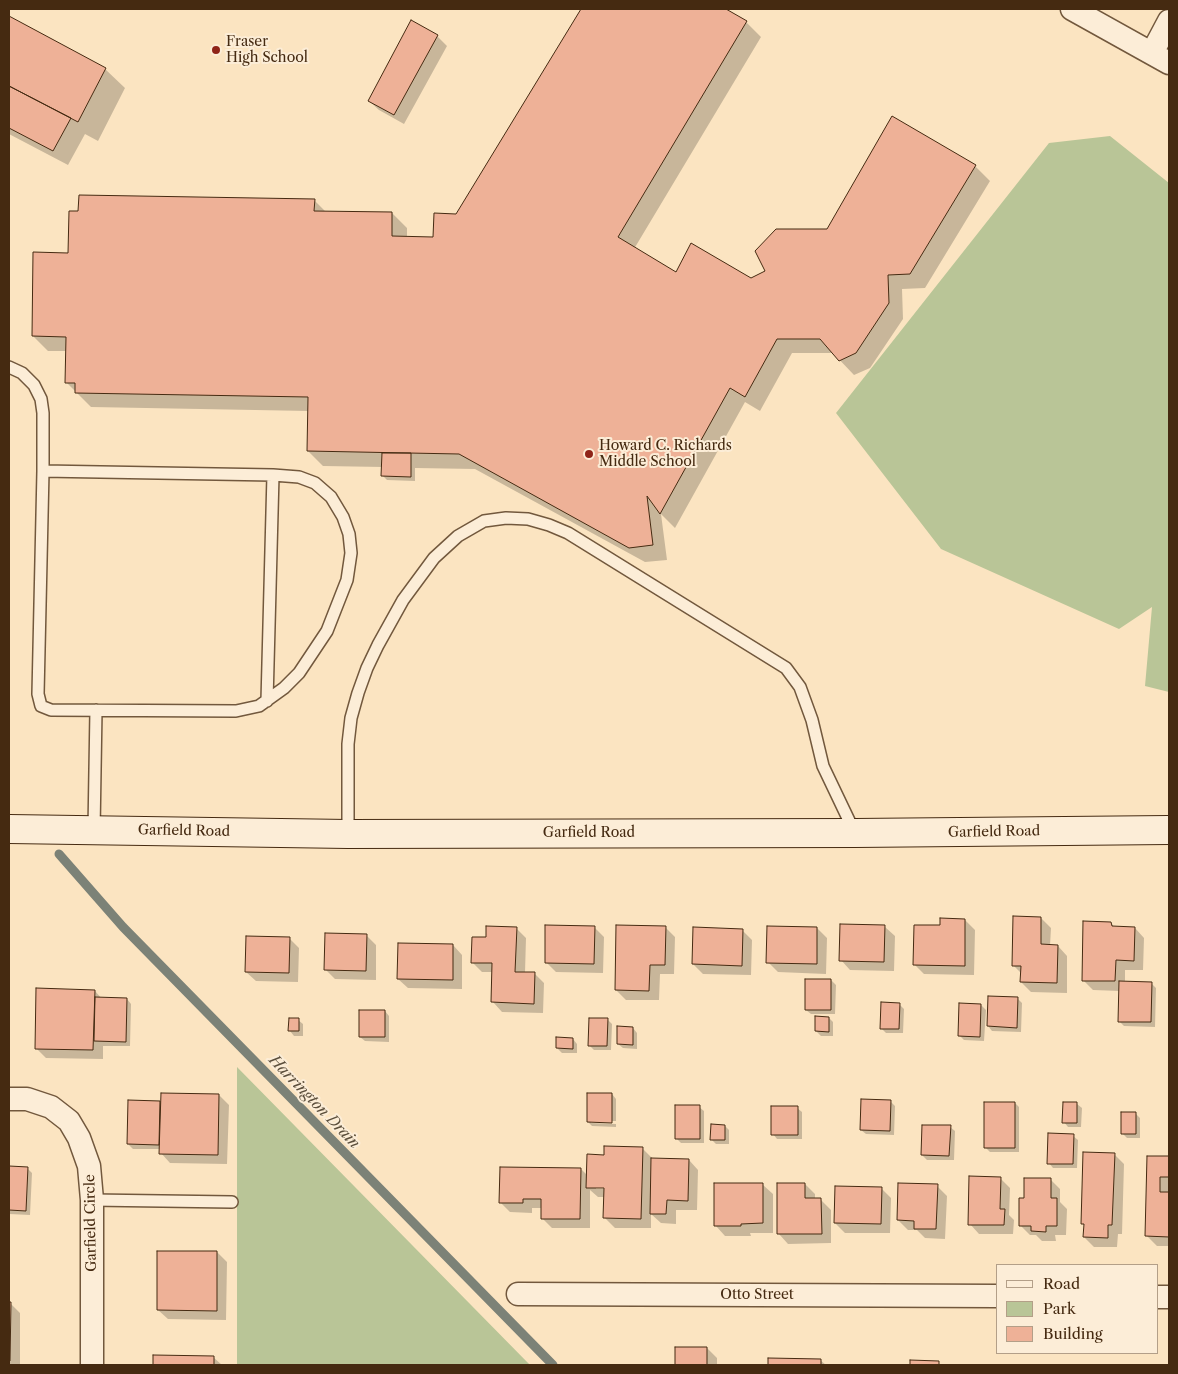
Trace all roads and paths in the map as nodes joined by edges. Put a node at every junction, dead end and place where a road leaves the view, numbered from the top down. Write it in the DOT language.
graph roads {
  1 [pos="1072,9"];
  2 [pos="1169,21"];
  3 [pos="1161,58"];
  4 [pos="9,367"];
  5 [pos="43,471"];
  6 [pos="273,475"];
  7 [pos="267,701"];
  8 [pos="96,710"];
  9 [pos="9,829"];
  10 [pos="94,830"];
  11 [pos="1169,830"];
  12 [pos="855,833"];
  13 [pos="348,834"];
  14 [pos="9,1099"];
  15 [pos="92,1200"];
  16 [pos="232,1202"];
  17 [pos="518,1294"];
  18 [pos="996,1296"];
  19 [pos="92,1365"];
  1 -- 3 [label="street"];
  2 -- 3 [label="street"];
  4 -- 5 [label="lane"];
  5 -- 6 [label="lane"];
  5 -- 8 [label="lane"];
  6 -- 7 [label="lane"];
  6 -- 7 [label="lane"];
  7 -- 8 [label="lane"];
  8 -- 10 [label="lane"];
  9 -- 10 [label="main road, Garfield Road"];
  10 -- 13 [label="main road, Garfield Road"];
  11 -- 12 [label="main road, Garfield Road"];
  12 -- 13 [label="main road, Garfield Road"];
  12 -- 13 [label="lane"];
  14 -- 15 [label="street, Garfield Circle"];
  15 -- 16 [label="lane"];
  15 -- 19 [label="street, Garfield Circle"];
  17 -- 18 [label="street, Otto Street"];
}
